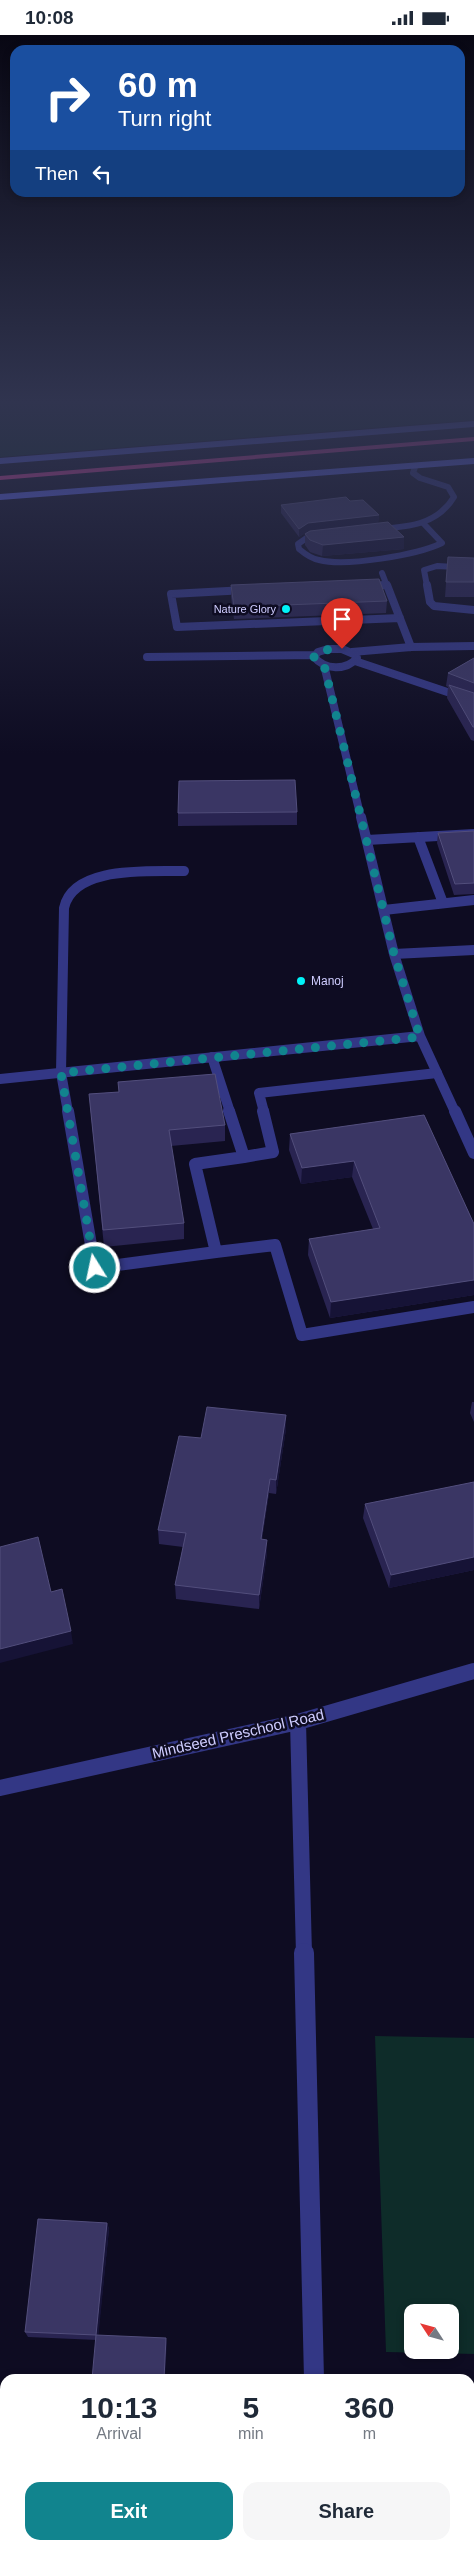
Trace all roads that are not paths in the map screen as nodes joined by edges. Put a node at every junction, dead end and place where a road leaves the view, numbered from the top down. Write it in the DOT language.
graph roads {
  1 [pos="432,519"];
  2 [pos="424,524"];
  3 [pos="366,530"];
  4 [pos="326,534"];
  5 [pos="474,568"];
  6 [pos="382,573"];
  7 [pos="386,585"];
  8 [pos="357,586"];
  9 [pos="259,590"];
  10 [pos="474,610"];
  11 [pos="400,618"];
  12 [pos="474,645"];
  13 [pos="411,647"];
  14 [pos="352,652"];
  15 [pos="315,655"];
  16 [pos="147,657"];
  17 [pos="355,661"];
  18 [pos="324,665"];
  19 [pos="474,701"];
  20 [pos="474,834"];
  21 [pos="418,837"];
  22 [pos="367,840"];
  23 [pos="184,871"];
  24 [pos="474,900"];
  25 [pos="442,903"];
  26 [pos="384,910"];
  27 [pos="474,950"];
  28 [pos="394,954"];
  29 [pos="420,1037"];
  30 [pos="212,1057"];
  31 [pos="61,1073"];
  32 [pos="437,1073"];
  33 [pos="0,1079"];
  34 [pos="474,1153"];
  35 [pos="244,1157"];
  36 [pos="216,1252"];
  37 [pos="474,1307"];
  38 [pos="474,1671"];
  39 [pos="298,1722"];
  40 [pos="0,1788"];
  41 [pos="314,2374"];
  1 -- 2 [label="street"];
  2 -- 3 [label="street"];
  2 -- 4 [label="street"];
  5 -- 10 [label="street"];
  6 -- 7 [label="street"];
  7 -- 8 [label="street"];
  7 -- 11 [label="street"];
  9 -- 11 [label="street"];
  11 -- 13 [label="street"];
  12 -- 13 [label="street"];
  13 -- 14 [label="street"];
  14 -- 15 [label="street"];
  14 -- 17 [label="street"];
  15 -- 16 [label="street"];
  15 -- 18 [label="street"];
  17 -- 18 [label="street"];
  17 -- 19 [label="street"];
  18 -- 22 [label="street"];
  20 -- 21 [label="street"];
  21 -- 22 [label="street"];
  21 -- 25 [label="street"];
  22 -- 26 [label="street"];
  23 -- 31 [label="street"];
  24 -- 25 [label="street"];
  25 -- 26 [label="street"];
  26 -- 28 [label="street"];
  27 -- 28 [label="street"];
  28 -- 29 [label="street"];
  29 -- 30 [label="street"];
  29 -- 32 [label="street"];
  30 -- 31 [label="street"];
  30 -- 35 [label="street"];
  31 -- 33 [label="street"];
  31 -- 36 [label="street"];
  32 -- 34 [label="street"];
  32 -- 35 [label="street"];
  35 -- 36 [label="street"];
  36 -- 37 [label="street"];
  38 -- 39 [label="street, Mindseed Preschool Road"];
  39 -- 40 [label="street, Mindseed Preschool Road"];
  39 -- 41 [label="street"];
}
